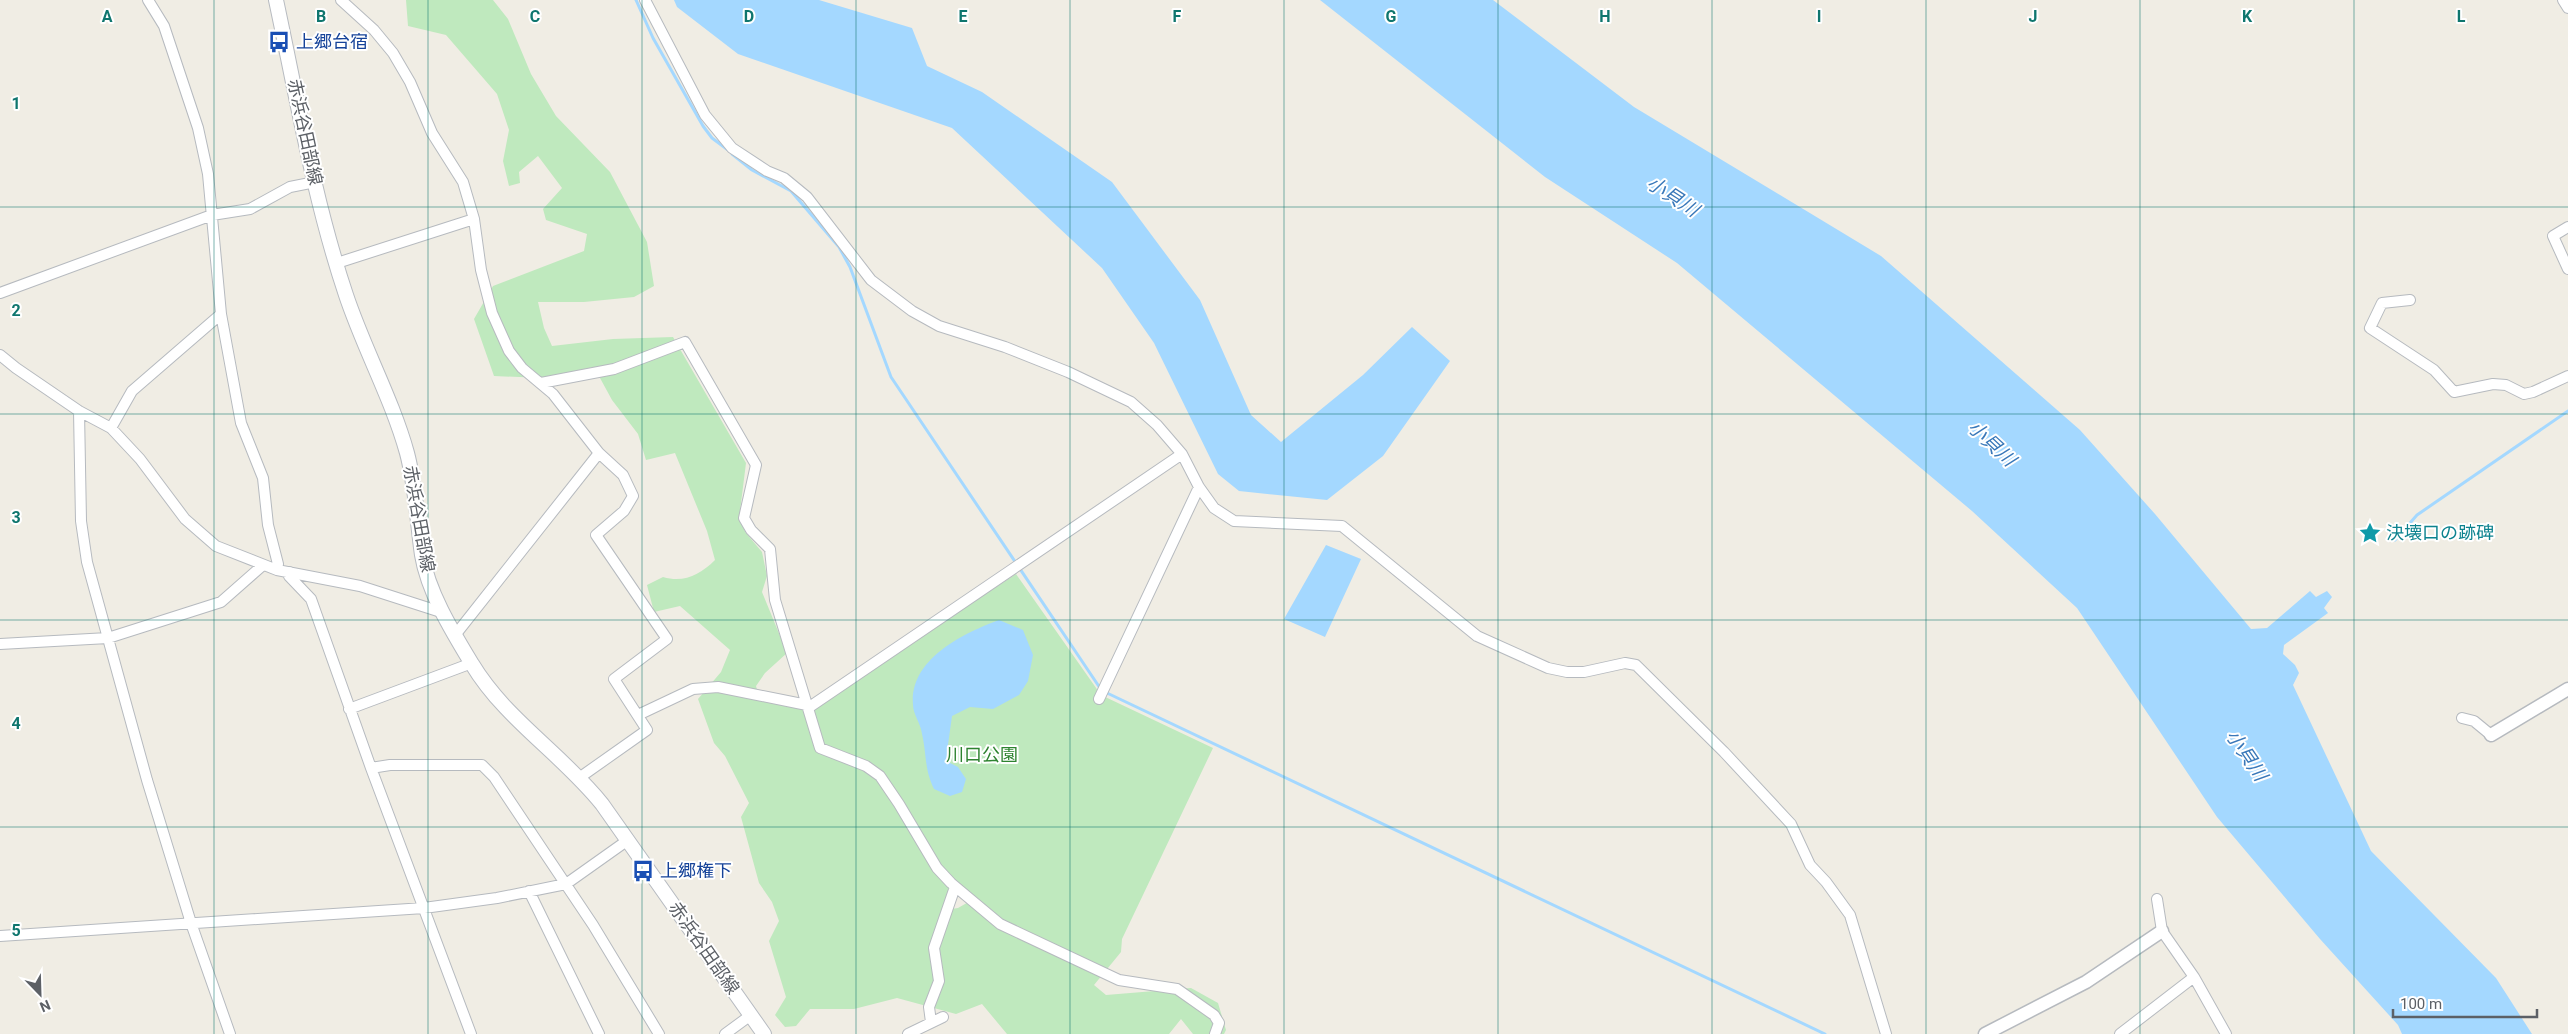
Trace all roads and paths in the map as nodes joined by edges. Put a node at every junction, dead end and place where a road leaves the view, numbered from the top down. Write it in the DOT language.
graph roads {
  1 [pos="148,0"];
  2 [pos="276,0"];
  3 [pos="341,0"];
  4 [pos="645,0"];
  5 [pos="2563,0"];
  6 [pos="2568,8"];
  7 [pos="315,182"];
  8 [pos="212,215"];
  9 [pos="474,219"];
  10 [pos="2568,227"];
  11 [pos="337,262"];
  12 [pos="2568,269"];
  13 [pos="0,293"];
  14 [pos="2410,300"];
  15 [pos="221,314"];
  16 [pos="0,355"];
  17 [pos="2568,376"];
  18 [pos="541,383"];
  19 [pos="79,410"];
  20 [pos="111,428"];
  21 [pos="599,453"];
  22 [pos="1182,454"];
  23 [pos="1199,487"];
  24 [pos="263,565"];
  25 [pos="277,570"];
  26 [pos="290,572"];
  27 [pos="444,613"];
  28 [pos="456,634"];
  29 [pos="108,638"];
  30 [pos="0,644"];
  31 [pos="472,663"];
  32 [pos="2568,689"];
  33 [pos="1100,699"];
  34 [pos="807,705"];
  35 [pos="349,709"];
  36 [pos="638,715"];
  37 [pos="2462,718"];
  38 [pos="2491,735"];
  39 [pos="371,768"];
  40 [pos="579,778"];
  41 [pos="628,840"];
  42 [pos="566,884"];
  43 [pos="955,886"];
  44 [pos="529,891"];
  45 [pos="2157,898"];
  46 [pos="424,908"];
  47 [pos="191,923"];
  48 [pos="2162,931"];
  49 [pos="0,936"];
  50 [pos="2194,977"];
  51 [pos="751,1015"];
  52 [pos="944,1017"];
  53 [pos="931,1022"];
  54 [pos="230,1034"];
  55 [pos="471,1034"];
  56 [pos="599,1034"];
  57 [pos="659,1034"];
  58 [pos="725,1034"];
  59 [pos="764,1034"];
  60 [pos="908,1034"];
  61 [pos="1215,1034"];
  62 [pos="1886,1034"];
  63 [pos="1985,1034"];
  64 [pos="2120,1034"];
  65 [pos="2226,1034"];
  1 -- 8 [label="street"];
  2 -- 7 [label="main road, 赤浜谷田部線"];
  3 -- 9 [label="street"];
  4 -- 22 [label="street"];
  5 -- 6 [label="street"];
  7 -- 8 [label="street"];
  7 -- 11 [label="main road, 赤浜谷田部線"];
  8 -- 13 [label="street"];
  8 -- 15 [label="street"];
  9 -- 11 [label="street"];
  9 -- 18 [label="street"];
  10 -- 12 [label="street"];
  11 -- 27 [label="main road, 赤浜谷田部線"];
  14 -- 17 [label="street"];
  15 -- 20 [label="street"];
  15 -- 25 [label="street"];
  16 -- 19 [label="street"];
  18 -- 21 [label="street"];
  18 -- 34 [label="street"];
  19 -- 20 [label="street"];
  19 -- 29 [label="street"];
  20 -- 24 [label="street"];
  21 -- 28 [label="street"];
  21 -- 36 [label="street"];
  22 -- 23 [label="street"];
  22 -- 34 [label="street"];
  23 -- 33 [label="street"];
  23 -- 62 [label="street"];
  24 -- 25 [label="street"];
  24 -- 29 [label="street"];
  25 -- 26 [label="street"];
  26 -- 27 [label="street"];
  26 -- 35 [label="street"];
  27 -- 28 [label="main road, 赤浜谷田部線"];
  28 -- 31 [label="main road, 赤浜谷田部線"];
  29 -- 30 [label="street"];
  29 -- 47 [label="street"];
  31 -- 35 [label="street"];
  31 -- 40 [label="main road, 赤浜谷田部線"];
  32 -- 38 [label="street"];
  34 -- 36 [label="street"];
  34 -- 43 [label="street"];
  35 -- 39 [label="street"];
  36 -- 40 [label="street"];
  37 -- 38 [label="street"];
  39 -- 42 [label="street"];
  39 -- 46 [label="street"];
  40 -- 41 [label="main road, 赤浜谷田部線"];
  41 -- 42 [label="street"];
  41 -- 51 [label="main road, 赤浜谷田部線"];
  42 -- 44 [label="street"];
  42 -- 57 [label="street"];
  43 -- 53 [label="street"];
  43 -- 61 [label="street"];
  44 -- 46 [label="street"];
  44 -- 56 [label="street"];
  45 -- 48 [label="street"];
  46 -- 47 [label="street"];
  46 -- 55 [label="street"];
  47 -- 49 [label="street"];
  47 -- 54 [label="street"];
  48 -- 50 [label="street"];
  48 -- 63 [label="street"];
  50 -- 64 [label="street"];
  50 -- 65 [label="street"];
  51 -- 58 [label="street"];
  51 -- 59 [label="main road, 赤浜谷田部線"];
  52 -- 53 [label="street"];
  53 -- 60 [label="street"];
}
